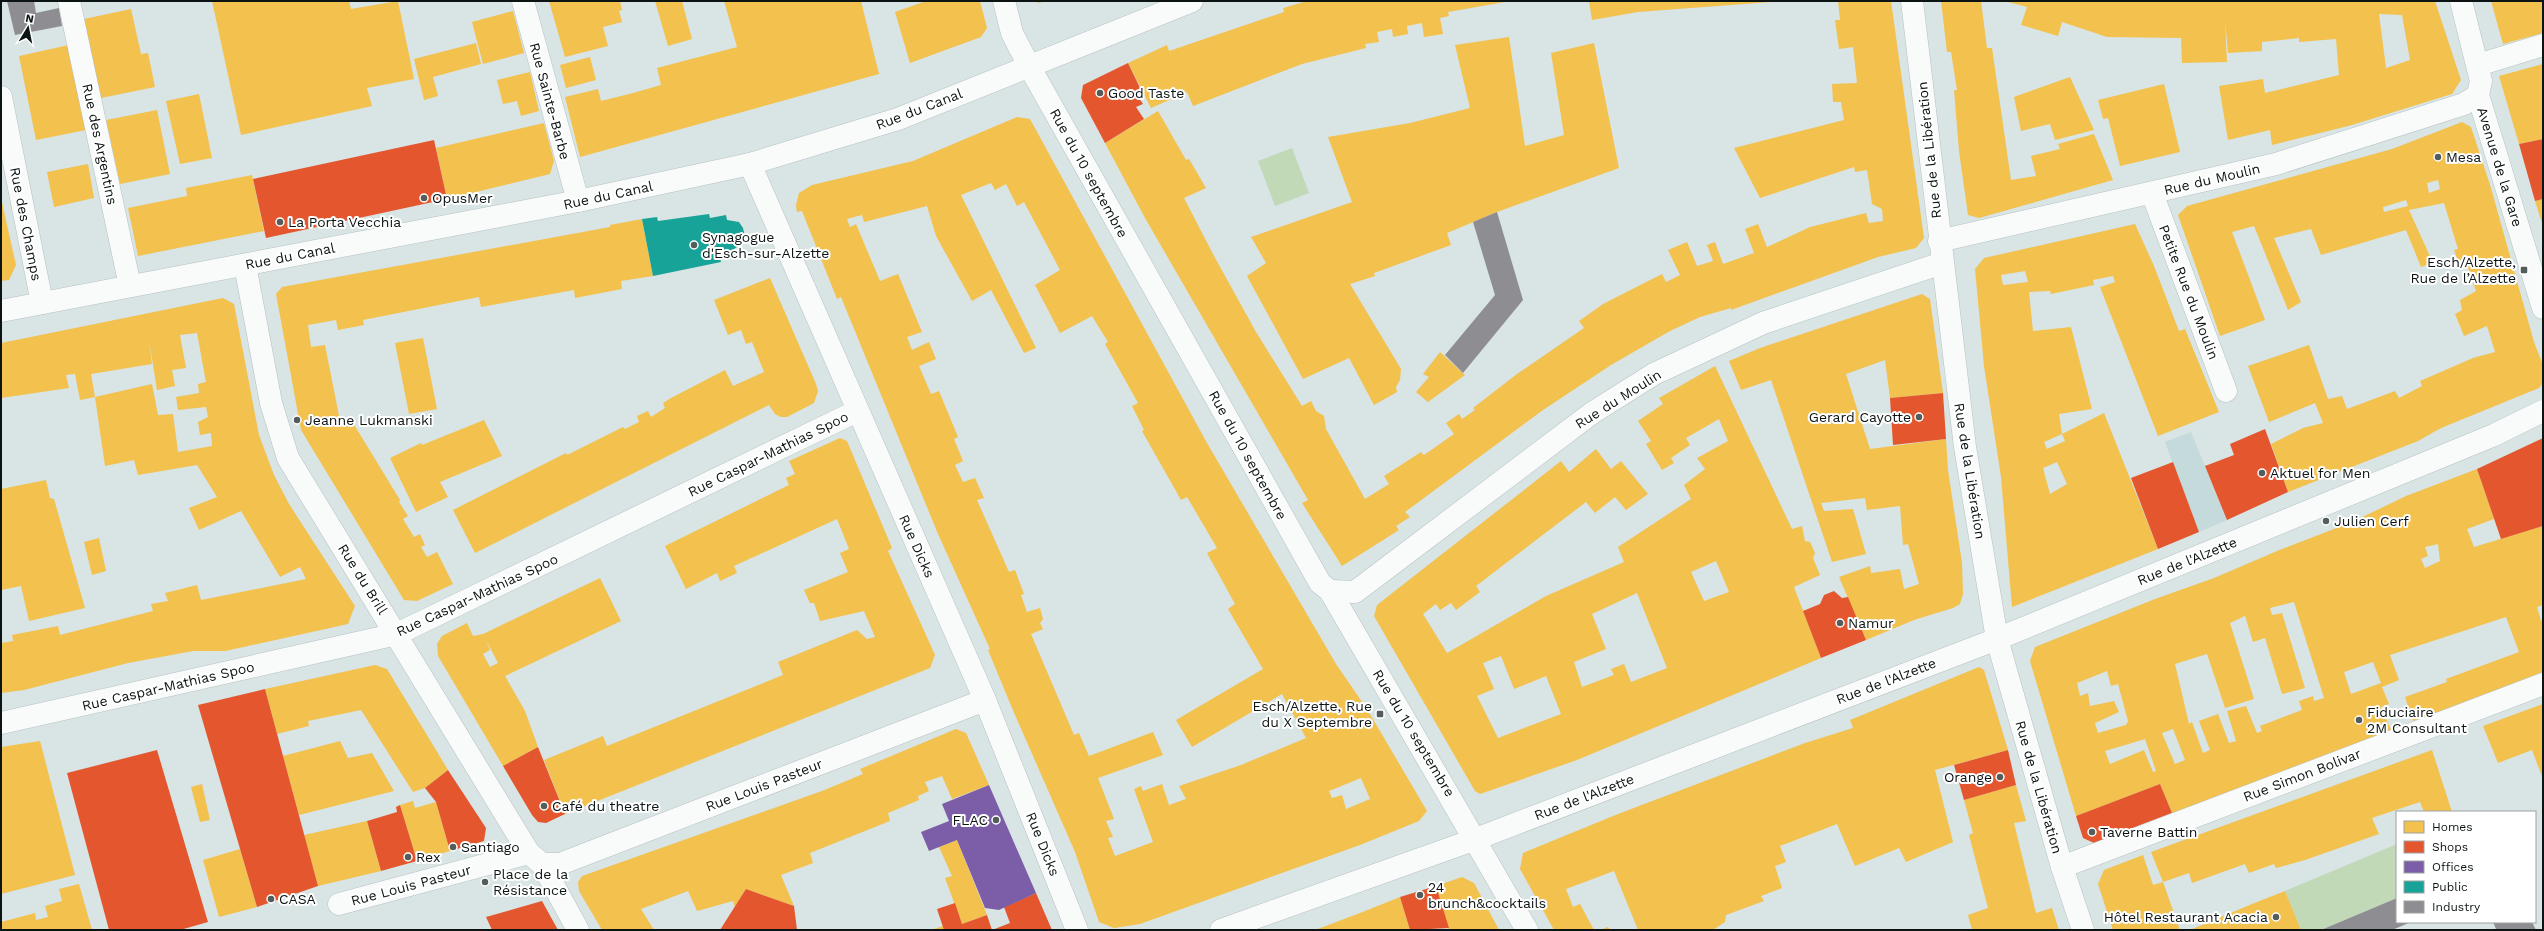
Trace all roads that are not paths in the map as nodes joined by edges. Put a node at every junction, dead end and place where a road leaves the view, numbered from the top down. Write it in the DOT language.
graph roads {
  1 [pos="69,1"];
  2 [pos="523,1"];
  3 [pos="1004,1"];
  4 [pos="1192,1"];
  5 [pos="1912,1"];
  6 [pos="2461,1"];
  7 [pos="2543,45"];
  8 [pos="2478,65"];
  9 [pos="1029,66"];
  10 [pos="2478,95"];
  11 [pos="1,97"];
  12 [pos="750,164"];
  13 [pos="2152,193"];
  14 [pos="578,201"];
  15 [pos="1939,241"];
  16 [pos="1942,263"];
  17 [pos="245,265"];
  18 [pos="130,286"];
  19 [pos="42,303"];
  20 [pos="2543,308"];
  21 [pos="1,310"];
  22 [pos="2226,391"];
  23 [pos="857,411"];
  24 [pos="2543,411"];
  25 [pos="1330,591"];
  26 [pos="397,634"];
  27 [pos="1997,639"];
  28 [pos="2543,684"];
  29 [pos="984,700"];
  30 [pos="1,723"];
  31 [pos="1476,839"];
  32 [pos="535,859"];
  33 [pos="2062,867"];
  34 [pos="339,904"];
  35 [pos="578,930"];
  36 [pos="1078,930"];
  37 [pos="1221,930"];
  38 [pos="1527,930"];
  39 [pos="2083,930"];
  1 -- 18 [label="street, Rue des Argentins"];
  2 -- 14 [label="street, Rue Sainte-Barbe"];
  3 -- 9 [label="street, Rue du 10 septembre"];
  4 -- 9 [label="street, Rue du Canal"];
  5 -- 15 [label="street, Rue de la Libération"];
  6 -- 8 [label="street, Avenue de la Gare"];
  7 -- 8 [label="street"];
  8 -- 10 [label="street, Avenue de la Gare"];
  9 -- 12 [label="street, Rue du Canal"];
  9 -- 25 [label="street, Rue du 10 septembre"];
  10 -- 13 [label="street, Rue du Moulin"];
  10 -- 20 [label="street, Avenue de la Gare"];
  11 -- 19 [label="street, Rue des Champs"];
  12 -- 14 [label="street, Rue du Canal"];
  12 -- 23 [label="street, Rue Dicks"];
  13 -- 15 [label="street, Rue du Moulin"];
  13 -- 22 [label="street, Petite Rue du Moulin"];
  14 -- 17 [label="street, Rue du Canal"];
  15 -- 16 [label="street, Rue de la Libération"];
  16 -- 25 [label="street, Rue du Moulin"];
  16 -- 27 [label="street, Rue de la Libération"];
  17 -- 18 [label="street, Rue du Canal"];
  17 -- 26 [label="street, Rue du Brill"];
  18 -- 19 [label="street, Rue du Canal"];
  19 -- 21 [label="street, Rue du Canal"];
  23 -- 26 [label="street, Rue Caspar-Mathias Spoo"];
  23 -- 29 [label="street, Rue Dicks"];
  24 -- 27 [label="street, Rue de l'Alzette"];
  25 -- 31 [label="street, Rue du 10 septembre"];
  26 -- 30 [label="street, Rue Caspar-Mathias Spoo"];
  26 -- 32 [label="street, Rue du Brill"];
  27 -- 31 [label="street, Rue de l'Alzette"];
  27 -- 33 [label="street, Rue de la Libération"];
  28 -- 33 [label="street, Rue Simon Bolivar"];
  29 -- 32 [label="street, Rue Louis Pasteur"];
  29 -- 36 [label="street, Rue Dicks"];
  31 -- 37 [label="street, Rue de l'Alzette"];
  31 -- 38 [label="street, Rue du 10 septembre"];
  32 -- 34 [label="street, Rue Louis Pasteur"];
  32 -- 35 [label="street, Rue du Brill"];
  33 -- 39 [label="street, Rue de la Libération"];
}
